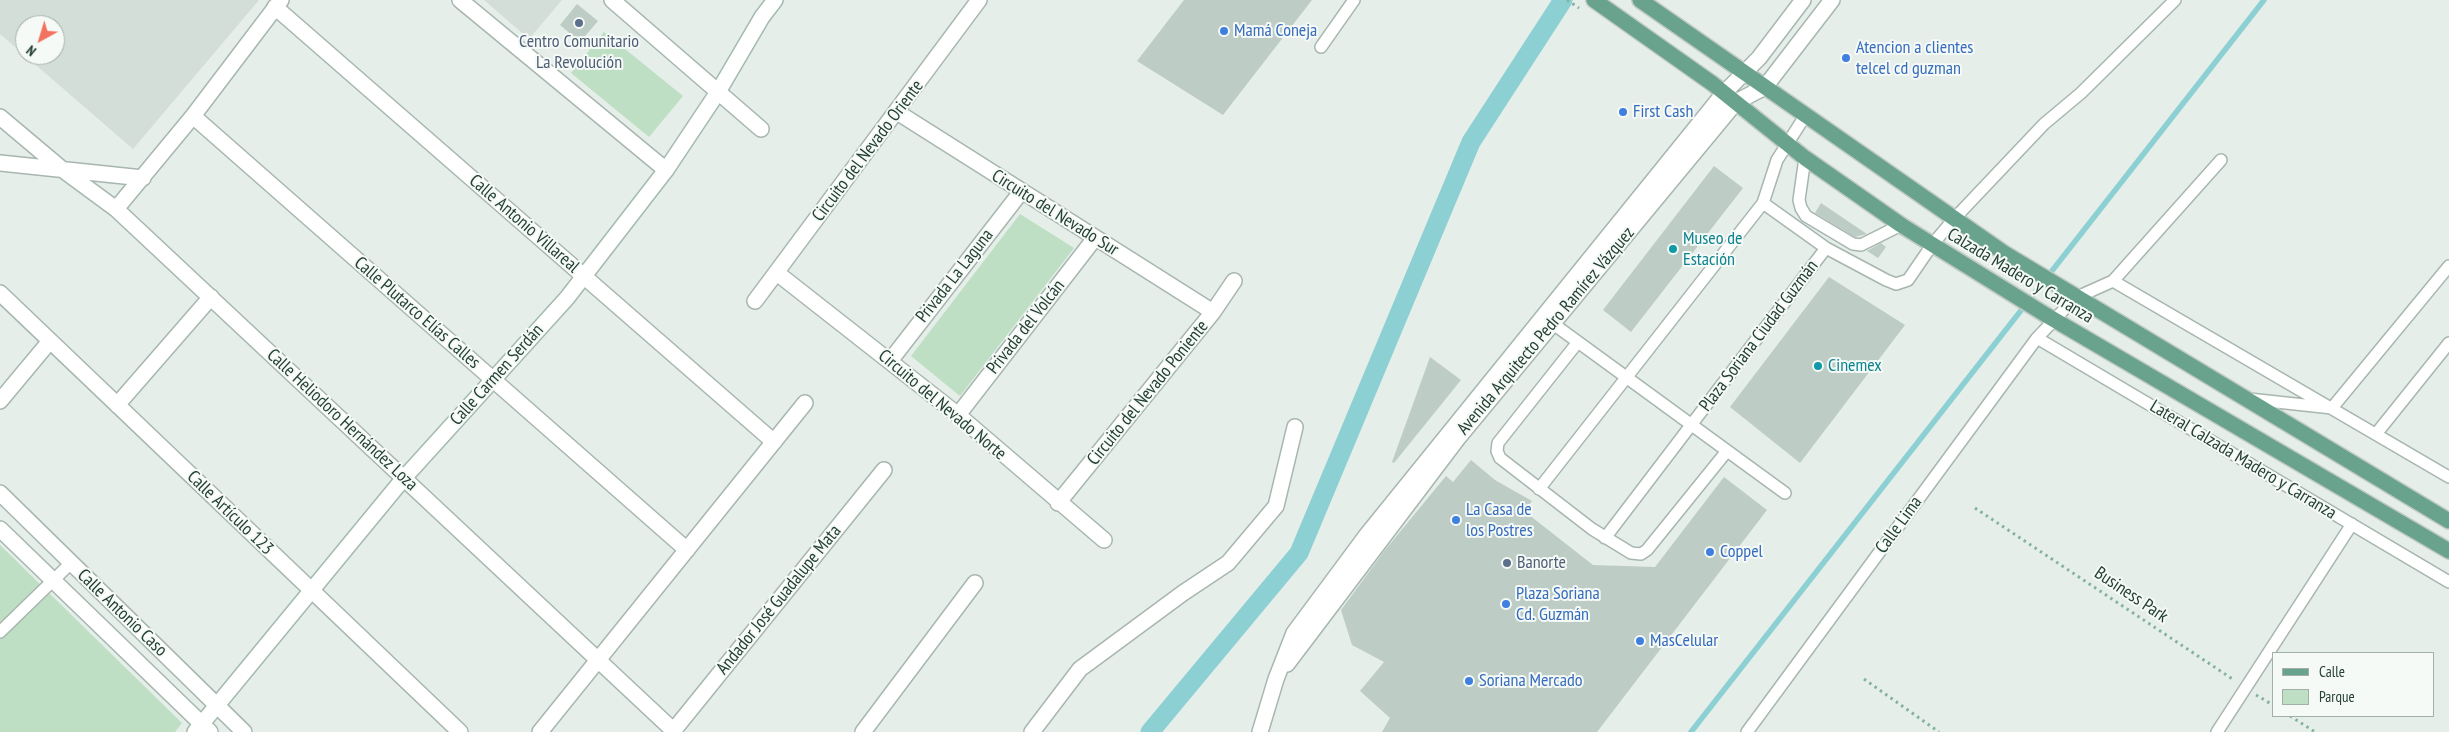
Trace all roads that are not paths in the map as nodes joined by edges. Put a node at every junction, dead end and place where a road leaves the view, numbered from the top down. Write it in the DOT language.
graph roads {
  1 [pos="460,0"];
  2 [pos="612,0"];
  3 [pos="775,0"];
  4 [pos="979,0"];
  5 [pos="1354,0"];
  6 [pos="1594,0"];
  7 [pos="1640,0"];
  8 [pos="1803,0"];
  9 [pos="1832,0"];
  10 [pos="2176,0"];
  11 [pos="278,3"];
  12 [pos="1321,48"];
  13 [pos="1745,73"];
  14 [pos="1765,87"];
  15 [pos="718,92"];
  16 [pos="1730,98"];
  17 [pos="897,112"];
  18 [pos="193,116"];
  19 [pos="1805,116"];
  20 [pos="0,117"];
  21 [pos="761,129"];
  22 [pos="1788,144"];
  23 [pos="1805,158"];
  24 [pos="2221,160"];
  25 [pos="0,164"];
  26 [pos="63,170"];
  27 [pos="666,170"];
  28 [pos="143,178"];
  29 [pos="1021,192"];
  30 [pos="1763,203"];
  31 [pos="116,209"];
  32 [pos="1953,220"];
  33 [pos="1901,225"];
  34 [pos="1095,238"];
  35 [pos="1932,245"];
  36 [pos="1826,248"];
  37 [pos="2449,266"];
  38 [pos="777,273"];
  39 [pos="583,276"];
  40 [pos="2113,280"];
  41 [pos="1234,281"];
  42 [pos="0,293"];
  43 [pos="2069,294"];
  44 [pos="211,297"];
  45 [pos="755,301"];
  46 [pos="1214,312"];
  47 [pos="2049,317"];
  48 [pos="1552,323"];
  49 [pos="2037,338"];
  50 [pos="50,341"];
  51 [pos="1578,342"];
  52 [pos="2449,344"];
  53 [pos="890,361"];
  54 [pos="1627,377"];
  55 [pos="492,380"];
  56 [pos="2243,398"];
  57 [pos="0,402"];
  58 [pos="804,403"];
  59 [pos="117,405"];
  60 [pos="2332,408"];
  61 [pos="958,415"];
  62 [pos="1692,424"];
  63 [pos="1295,427"];
  64 [pos="2376,434"];
  65 [pos="774,442"];
  66 [pos="1727,451"];
  67 [pos="884,470"];
  68 [pos="2449,477"];
  69 [pos="404,478"];
  70 [pos="1539,489"];
  71 [pos="0,493"];
  72 [pos="1785,493"];
  73 [pos="1058,503"];
  74 [pos="2449,521"];
  75 [pos="2352,524"];
  76 [pos="0,529"];
  77 [pos="1605,538"];
  78 [pos="1104,540"];
  79 [pos="686,550"];
  80 [pos="2449,551"];
  81 [pos="71,563"];
  82 [pos="2430,570"];
  83 [pos="2449,573"];
  84 [pos="54,581"];
  85 [pos="2449,582"];
  86 [pos="975,583"];
  87 [pos="312,590"];
  88 [pos="0,632"];
  89 [pos="598,660"];
  90 [pos="1276,679"];
  91 [pos="217,706"];
  92 [pos="202,729"];
  93 [pos="674,731"];
  94 [pos="244,732"];
  95 [pos="460,732"];
  96 [pos="540,732"];
  97 [pos="863,732"];
  98 [pos="1032,732"];
  99 [pos="1260,732"];
  100 [pos="1747,732"];
  101 [pos="2217,732"];
  1 -- 27 [label="street"];
  2 -- 15 [label="street"];
  3 -- 15 [label="street, Calle Carmen Serdán"];
  4 -- 17 [label="street, Circuito del Nevado Oriente"];
  5 -- 12 [label="lane"];
  6 -- 16 [label="main road, Calzada Madero y Carranza"];
  7 -- 13 [label="main road, Calzada Madero y Carranza"];
  8 -- 13 [label="street, Avenida Arquitecto Pedro Ramírez Vázquez"];
  9 -- 14 [label="street, Avenida Arquitecto Pedro Ramírez Vázquez"];
  10 -- 32 [label="lane, Plaza Soriana Ciudad Guzmán"];
  11 -- 18 [label="street"];
  11 -- 39 [label="street, Calle Antonio Villareal"];
  13 -- 14 [label="main road, Calzada Madero y Carranza"];
  13 -- 16 [label="street, Avenida Arquitecto Pedro Ramírez Vázquez"];
  14 -- 16 [label="street, Avenida Arquitecto Pedro Ramírez Vázquez"];
  14 -- 19 [label="main road, Calzada Madero y Carranza"];
  15 -- 21 [label="street"];
  15 -- 27 [label="street, Calle Carmen Serdán"];
  16 -- 22 [label="main road, Calzada Madero y Carranza"];
  16 -- 48 [label="street, Avenida Arquitecto Pedro Ramírez Vázquez"];
  16 -- 90 [label="street, Avenida Arquitecto Pedro Ramírez Vázquez"];
  17 -- 29 [label="street, Circuito del Nevado Sur"];
  17 -- 38 [label="street, Circuito del Nevado Oriente"];
  18 -- 28 [label="street"];
  18 -- 55 [label="street, Calle Plutarco Elías Calles"];
  19 -- 22 [label="lane"];
  19 -- 32 [label="main road, Calzada Madero y Carranza"];
  20 -- 26 [label="street, Calle Heliodoro Hernández Loza"];
  22 -- 23 [label="main road, Calzada Madero y Carranza"];
  22 -- 30 [label="lane"];
  23 -- 33 [label="main road, Calzada Madero y Carranza"];
  23 -- 33 [label="lane"];
  24 -- 40 [label="lane"];
  25 -- 26 [label="street"];
  26 -- 28 [label="street"];
  26 -- 31 [label="street, Calle Heliodoro Hernández Loza"];
  27 -- 39 [label="street, Calle Carmen Serdán"];
  28 -- 31 [label="street"];
  29 -- 34 [label="street, Circuito del Nevado Sur"];
  29 -- 53 [label="street, Privada La Laguna"];
  30 -- 36 [label="lane, Plaza Soriana Ciudad Guzmán"];
  30 -- 54 [label="lane"];
  31 -- 44 [label="street, Calle Heliodoro Hernández Loza"];
  32 -- 35 [label="lane, Plaza Soriana Ciudad Guzmán"];
  32 -- 43 [label="main road, Calzada Madero y Carranza"];
  33 -- 35 [label="main road, Calzada Madero y Carranza"];
  34 -- 46 [label="street, Circuito del Nevado Sur"];
  34 -- 61 [label="street, Privada del Volcán"];
  35 -- 36 [label="lane, Plaza Soriana Ciudad Guzmán"];
  35 -- 47 [label="main road, Calzada Madero y Carranza"];
  36 -- 62 [label="lane, Plaza Soriana Ciudad Guzmán"];
  37 -- 60 [label="lane"];
  38 -- 45 [label="street, Circuito del Nevado Oriente"];
  38 -- 53 [label="street, Circuito del Nevado Norte"];
  39 -- 55 [label="street, Calle Carmen Serdán"];
  39 -- 65 [label="street, Calle Antonio Villareal"];
  40 -- 43 [label="lane, Calle Lima"];
  40 -- 60 [label="lane"];
  41 -- 46 [label="street, Circuito del Nevado Poniente"];
  42 -- 50 [label="street, Calle Artículo 123"];
  43 -- 47 [label="lane, Calle Lima"];
  43 -- 56 [label="main road, Calzada Madero y Carranza"];
  44 -- 59 [label="street"];
  44 -- 69 [label="street, Calle Heliodoro Hernández Loza"];
  46 -- 73 [label="street, Circuito del Nevado Poniente"];
  47 -- 49 [label="lane, Calle Lima"];
  47 -- 80 [label="main road, Calzada Madero y Carranza"];
  48 -- 51 [label="lane, Plaza Soriana Ciudad Guzmán"];
  48 -- 90 [label="street, Avenida Arquitecto Pedro Ramírez Vázquez"];
  49 -- 75 [label="lane, Lateral Calzada Madero y Carranza"];
  49 -- 100 [label="lane, Calle Lima"];
  50 -- 57 [label="street"];
  50 -- 59 [label="street, Calle Artículo 123"];
  51 -- 54 [label="lane, Plaza Soriana Ciudad Guzmán"];
  51 -- 70 [label="lane"];
  52 -- 64 [label="lane"];
  53 -- 61 [label="street, Circuito del Nevado Norte"];
  54 -- 62 [label="lane, Plaza Soriana Ciudad Guzmán"];
  54 -- 70 [label="lane"];
  55 -- 69 [label="street, Calle Carmen Serdán"];
  55 -- 79 [label="street, Calle Plutarco Elías Calles"];
  56 -- 60 [label="lane"];
  56 -- 74 [label="main road, Calzada Madero y Carranza"];
  58 -- 65 [label="street"];
  59 -- 87 [label="street, Calle Artículo 123"];
  60 -- 64 [label="lane"];
  61 -- 73 [label="street, Circuito del Nevado Norte"];
  62 -- 66 [label="lane, Plaza Soriana Ciudad Guzmán"];
  62 -- 77 [label="lane, Plaza Soriana Ciudad Guzmán"];
  63 -- 98 [label="street"];
  64 -- 68 [label="lane"];
  65 -- 79 [label="street"];
  66 -- 72 [label="lane, Plaza Soriana Ciudad Guzmán"];
  66 -- 77 [label="lane"];
  67 -- 93 [label="street, Andador José Guadalupe Mata"];
  69 -- 87 [label="street, Calle Carmen Serdán"];
  69 -- 89 [label="street, Calle Heliodoro Hernández Loza"];
  70 -- 77 [label="lane"];
  71 -- 81 [label="street, Calle Antonio Caso"];
  73 -- 78 [label="street, Circuito del Nevado Norte"];
  75 -- 82 [label="lane, Lateral Calzada Madero y Carranza"];
  75 -- 101 [label="lane"];
  76 -- 84 [label="street, Calle Antonio Caso"];
  79 -- 89 [label="street"];
  81 -- 84 [label="lane"];
  81 -- 91 [label="street, Calle Antonio Caso"];
  82 -- 83 [label="lane"];
  82 -- 85 [label="lane, Lateral Calzada Madero y Carranza"];
  84 -- 88 [label="lane"];
  84 -- 92 [label="street, Calle Antonio Caso"];
  86 -- 97 [label="street"];
  87 -- 91 [label="street, Calle Carmen Serdán"];
  87 -- 95 [label="street, Calle Artículo 123"];
  89 -- 93 [label="street, Calle Heliodoro Hernández Loza"];
  89 -- 96 [label="street"];
  90 -- 99 [label="street, Avenida Arquitecto Pedro Ramírez Vázquez"];
  91 -- 92 [label="street, Calle Carmen Serdán"];
  91 -- 94 [label="street, Calle Antonio Caso"];
}
